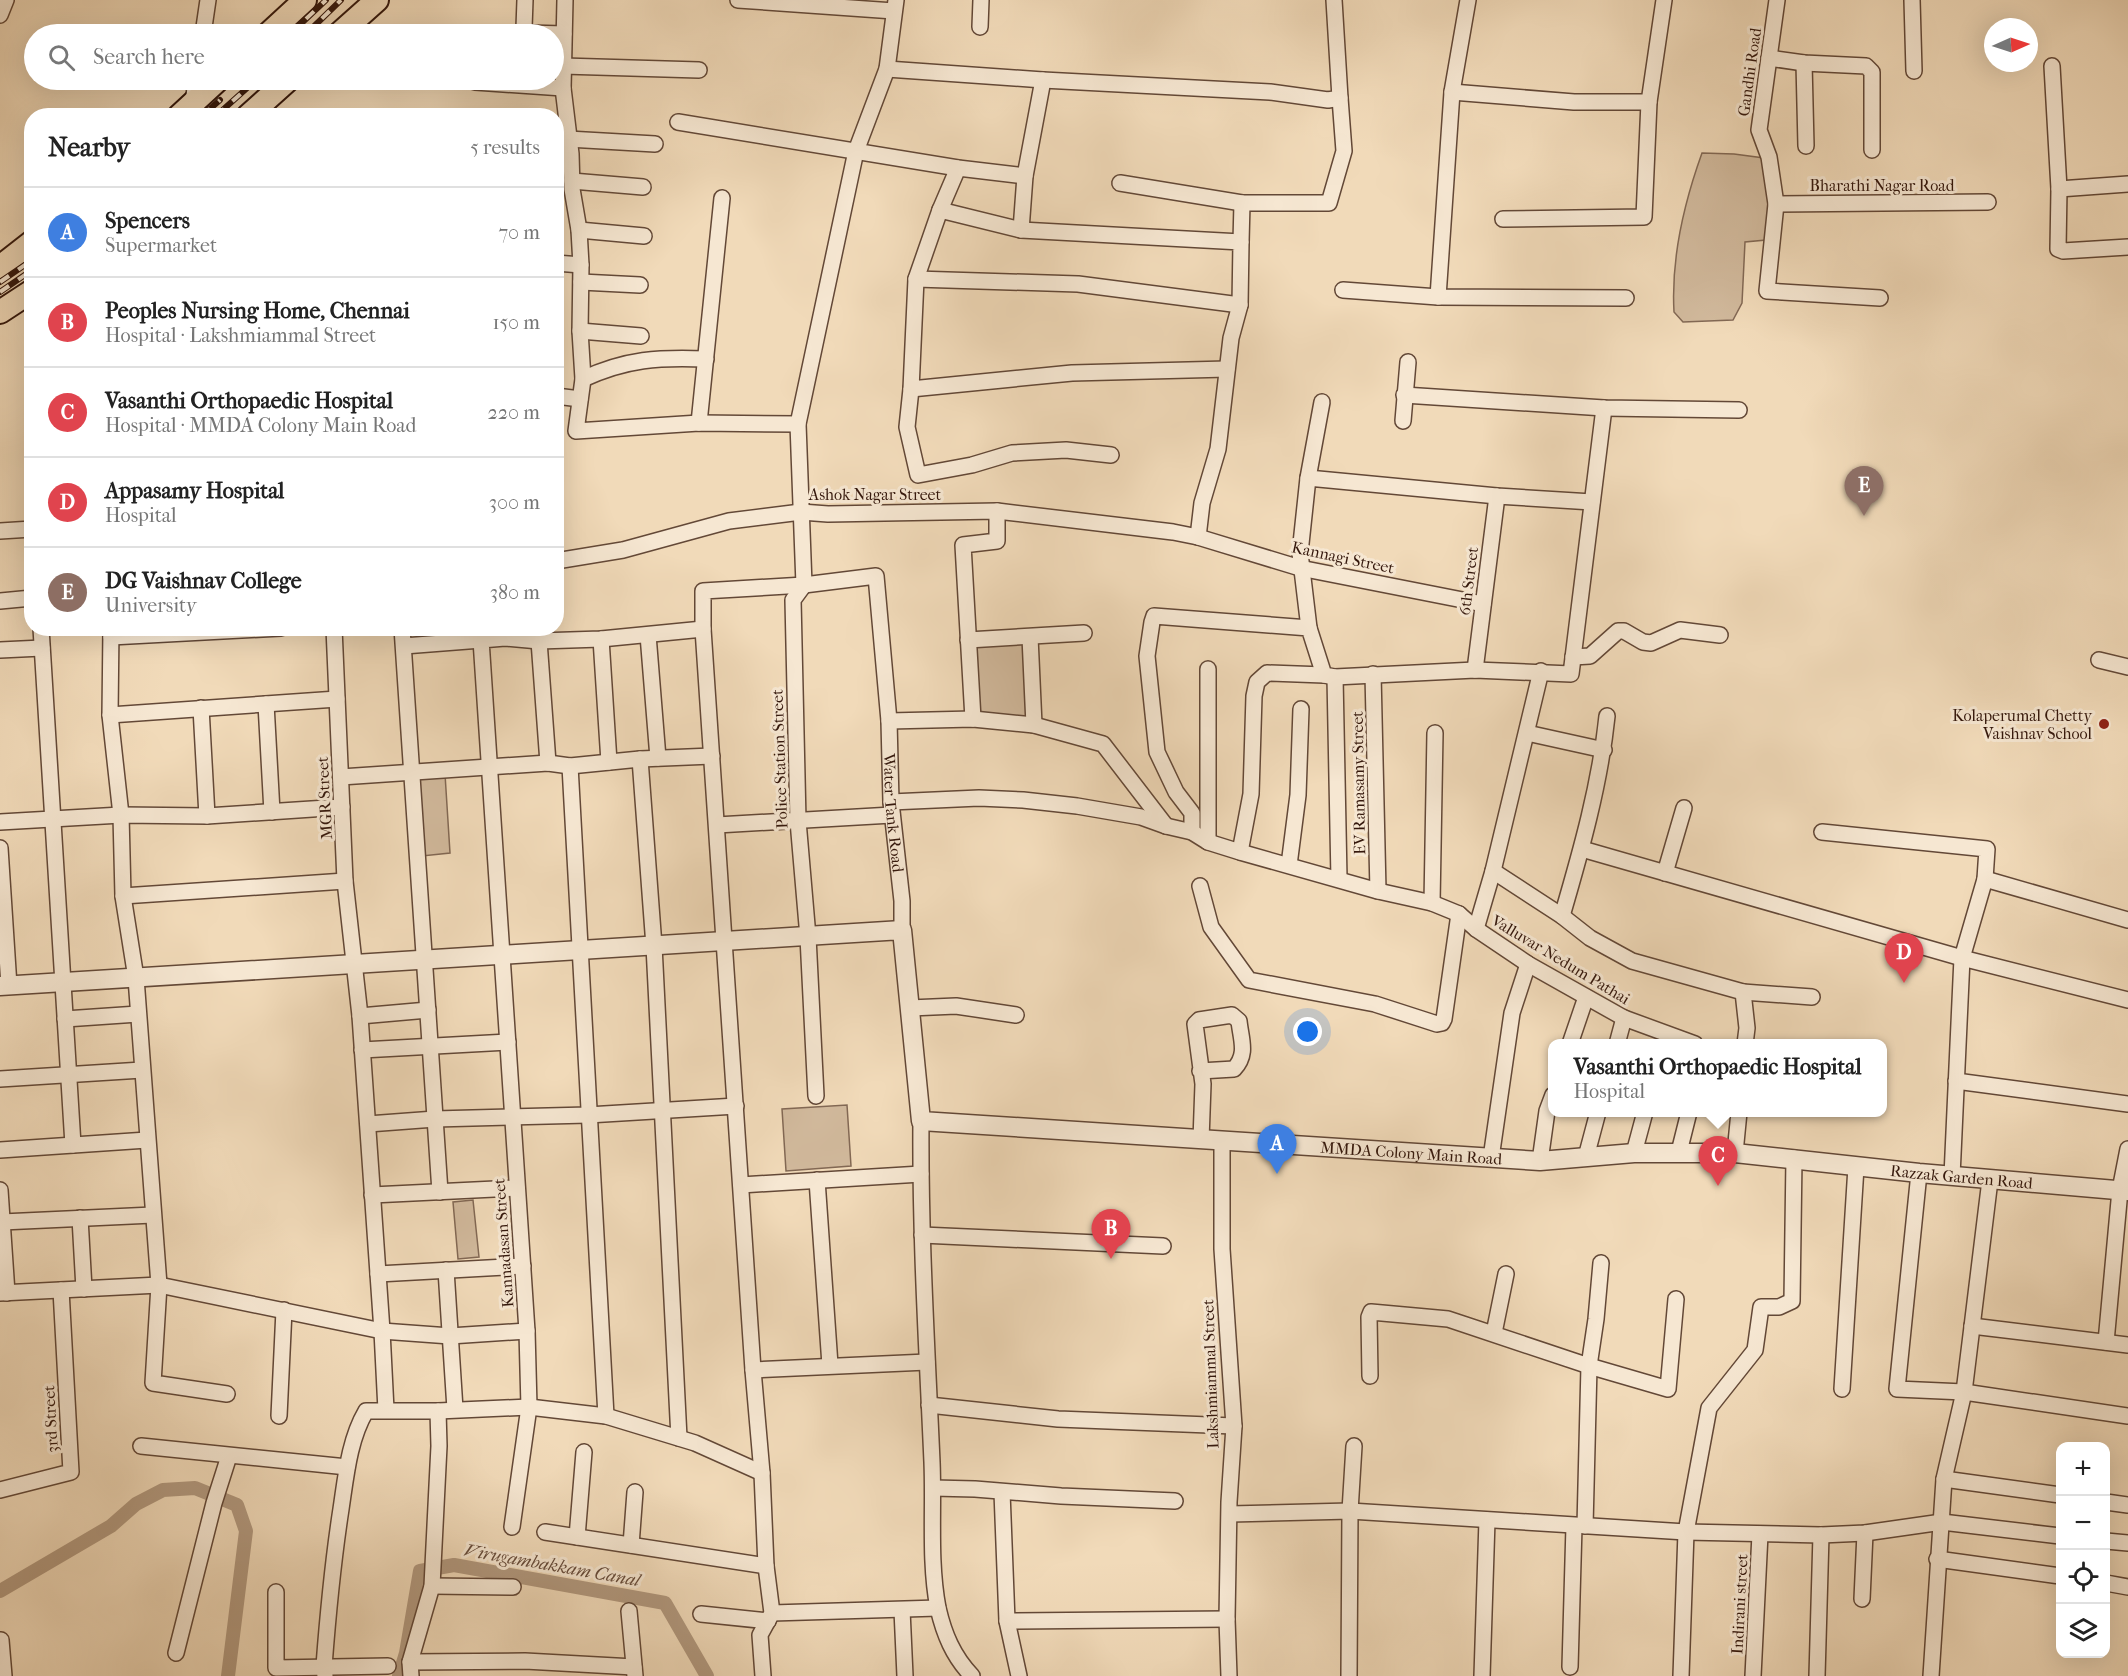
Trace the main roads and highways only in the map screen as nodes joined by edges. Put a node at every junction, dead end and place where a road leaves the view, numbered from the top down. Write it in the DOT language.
graph roads {
  1 [pos="305,0"];
  2 [pos="377,0"];
  3 [pos="279,24"];
  4 [pos="350,24"];
  5 [pos="207,90"];
  6 [pos="277,90"];
  7 [pos="187,108"];
  8 [pos="257,108"];
  9 [pos="24,248"];
  10 [pos="0,267"];
  11 [pos="24,296"];
  12 [pos="0,312"];
  1 -- 3 [label="main road"];
  2 -- 4 [label="main road"];
  5 -- 7 [label="main road"];
  6 -- 8 [label="main road"];
  9 -- 10 [label="main road"];
  11 -- 12 [label="main road"];
}
